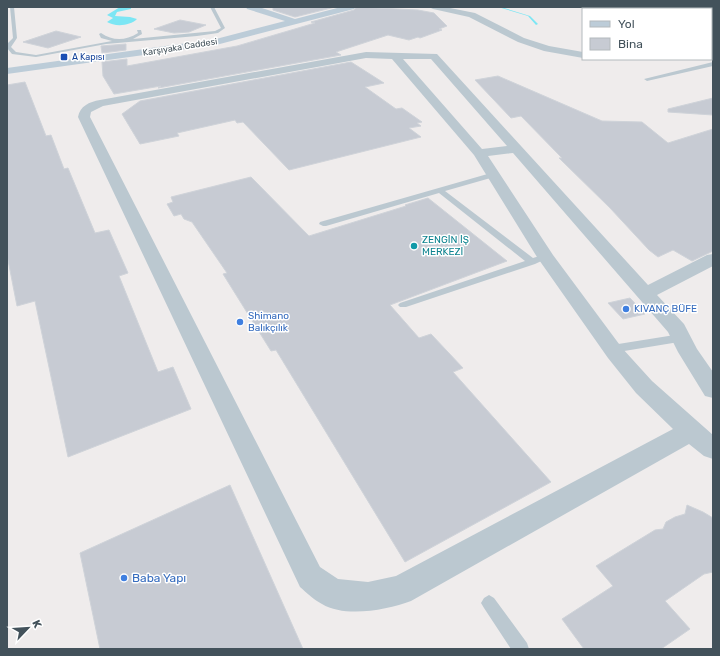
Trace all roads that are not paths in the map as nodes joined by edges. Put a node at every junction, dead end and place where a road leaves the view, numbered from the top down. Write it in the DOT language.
graph roads {
  1 [pos="12,7"];
  2 [pos="212,7"];
  3 [pos="250,7"];
  4 [pos="335,7"];
  5 [pos="351,7"];
  6 [pos="433,7"];
  7 [pos="622,7"];
  8 [pos="615,8"];
  9 [pos="292,21"];
  10 [pos="139,31"];
  11 [pos="101,34"];
  12 [pos="8,45"];
  13 [pos="121,49"];
  14 [pos="582,55"];
  15 [pos="395,56"];
  16 [pos="713,64"];
  17 [pos="7,66"];
  18 [pos="7,71"];
  19 [pos="647,78"];
  20 [pos="516,149"];
  21 [pos="478,153"];
  22 [pos="492,175"];
  23 [pos="440,190"];
  24 [pos="323,224"];
  25 [pos="713,259"];
  26 [pos="539,260"];
  27 [pos="646,293"];
  28 [pos="403,305"];
  29 [pos="681,338"];
  30 [pos="612,349"];
  31 [pos="713,390"];
  32 [pos="691,431"];
  33 [pos="713,449"];
  34 [pos="489,603"];
  35 [pos="521,649"];
  1 -- 12 [label="lane"];
  2 -- 13 [label="lane"];
  3 -- 9 [label="main road"];
  4 -- 9 [label="main road, Karşıyaka Caddesi"];
  5 -- 9 [label="main road, Karşıyaka Caddesi"];
  6 -- 14 [label="street"];
  7 -- 8 [label="lane"];
  9 -- 13 [label="main road, Karşıyaka Caddesi"];
  10 -- 13 [label="lane"];
  11 -- 13 [label="lane"];
  12 -- 13 [label="lane"];
  13 -- 17 [label="main road, Karşıyaka Caddesi"];
  13 -- 18 [label="main road, Karşıyaka Caddesi"];
  15 -- 20 [label="street"];
  15 -- 21 [label="street"];
  15 -- 32 [label="street"];
  16 -- 19 [label="lane"];
  20 -- 21 [label="street"];
  20 -- 27 [label="street"];
  21 -- 22 [label="street"];
  22 -- 23 [label="lane"];
  22 -- 26 [label="street"];
  23 -- 24 [label="lane"];
  23 -- 26 [label="lane"];
  25 -- 27 [label="street"];
  26 -- 28 [label="lane"];
  26 -- 30 [label="street"];
  27 -- 29 [label="street"];
  29 -- 30 [label="lane"];
  29 -- 31 [label="street"];
  30 -- 32 [label="street"];
  32 -- 33 [label="street"];
  34 -- 35 [label="lane"];
}
